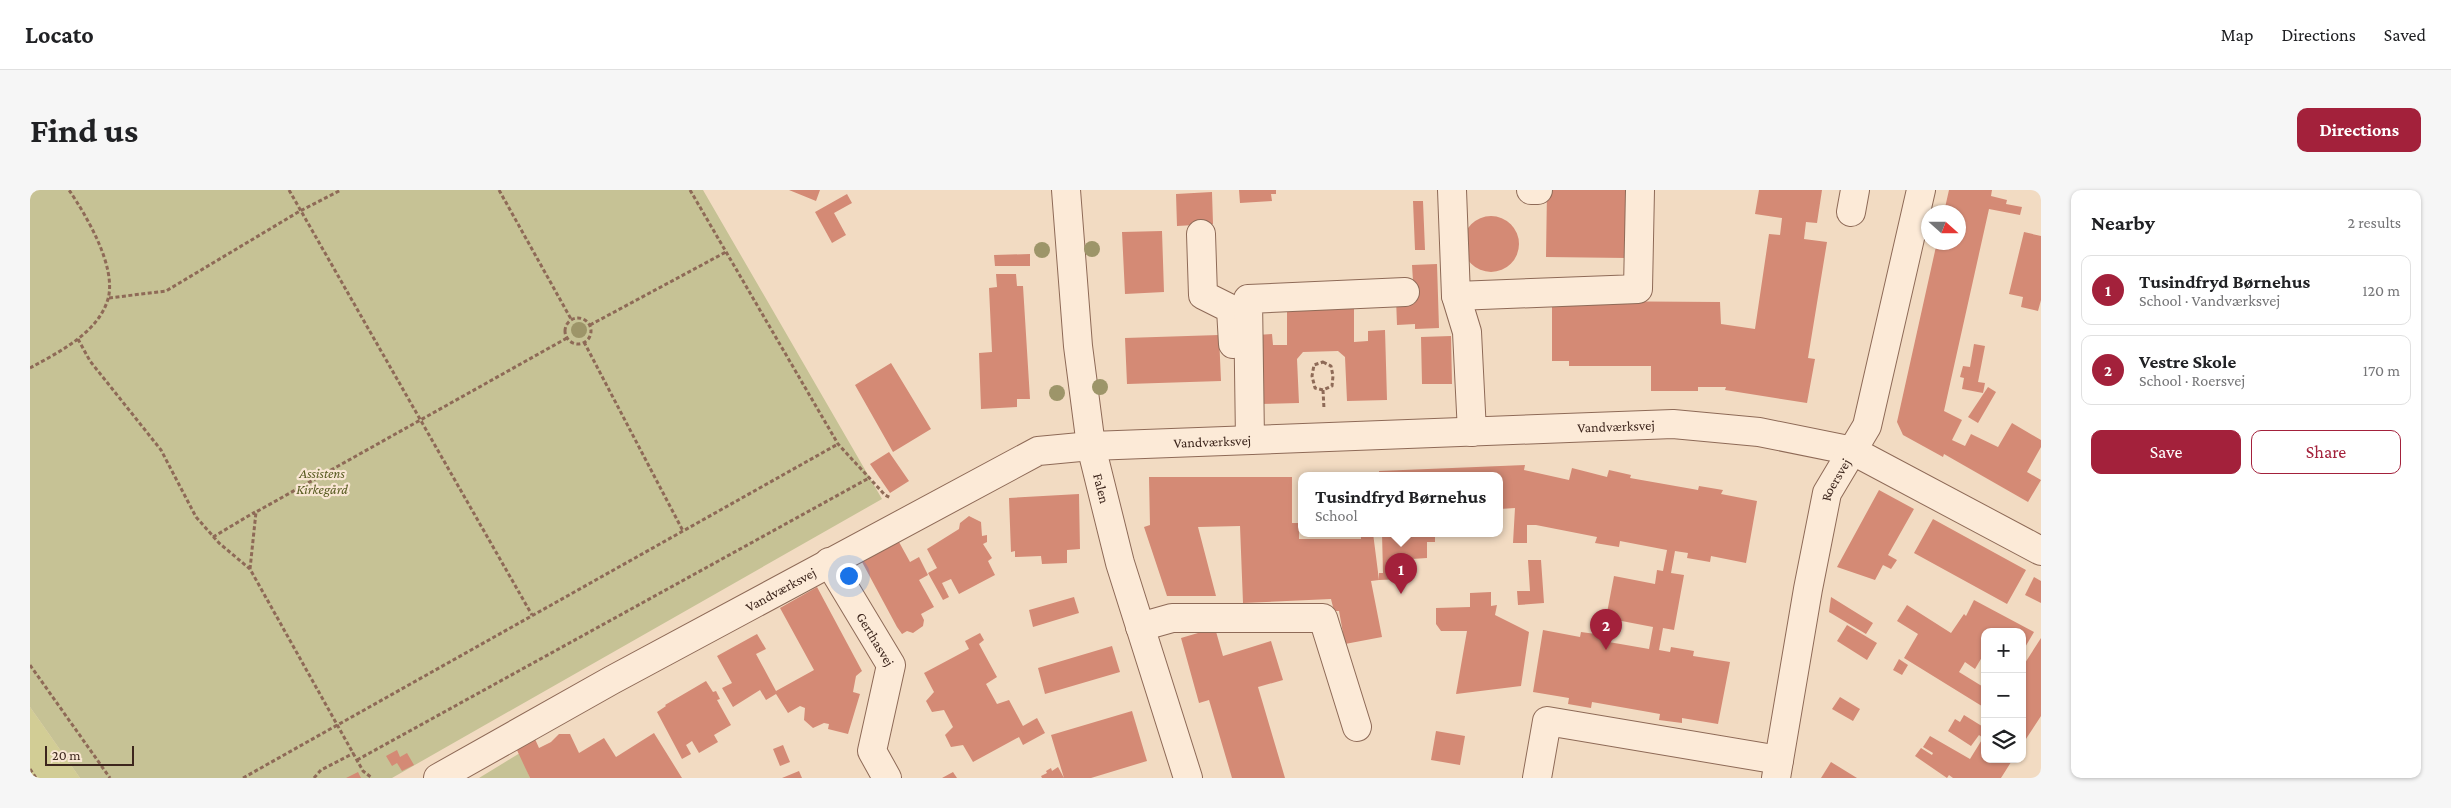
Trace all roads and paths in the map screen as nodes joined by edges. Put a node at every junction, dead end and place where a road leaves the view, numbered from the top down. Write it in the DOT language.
graph roads {
  1 [pos="69,190"];
  2 [pos="289,190"];
  3 [pos="341,190"];
  4 [pos="498,190"];
  5 [pos="690,190"];
  6 [pos="1066,190"];
  7 [pos="1452,190"];
  8 [pos="1531,190"];
  9 [pos="1538,190"];
  10 [pos="1640,190"];
  11 [pos="1921,190"];
  12 [pos="300,211"];
  13 [pos="1201,234"];
  14 [pos="726,252"];
  15 [pos="1405,292"];
  16 [pos="1456,296"];
  17 [pos="109,298"];
  18 [pos="571,320"];
  19 [pos="590,325"];
  20 [pos="566,338"];
  21 [pos="78,339"];
  22 [pos="584,342"];
  23 [pos="30,368"];
  24 [pos="1315,388"];
  25 [pos="420,420"];
  26 [pos="1472,432"];
  27 [pos="1244,440"];
  28 [pos="838,444"];
  29 [pos="1091,446"];
  30 [pos="1853,451"];
  31 [pos="869,478"];
  32 [pos="885,495"];
  33 [pos="256,512"];
  34 [pos="683,531"];
  35 [pos="213,537"];
  36 [pos="2041,551"];
  37 [pos="829,562"];
  38 [pos="250,569"];
  39 [pos="532,615"];
  40 [pos="1140,627"];
  41 [pos="30,665"];
  42 [pos="338,724"];
  43 [pos="1357,728"];
  44 [pos="354,753"];
  45 [pos="357,760"];
  46 [pos="30,769"];
  47 [pos="1778,769"];
  48 [pos="36,778"];
  49 [pos="110,778"];
  50 [pos="243,778"];
  51 [pos="314,778"];
  52 [pos="372,778"];
  53 [pos="438,778"];
  54 [pos="888,778"];
  55 [pos="1188,778"];
  56 [pos="1536,778"];
  1 -- 17 [label="path"];
  2 -- 12 [label="path"];
  3 -- 12 [label="path"];
  4 -- 18 [label="path"];
  5 -- 14 [label="path"];
  6 -- 29 [label="street, Falen"];
  7 -- 16 [label="street"];
  8 -- 9 [label="street"];
  10 -- 16 [label="street"];
  11 -- 30 [label="street, Roersvej"];
  12 -- 17 [label="path"];
  12 -- 25 [label="path"];
  13 -- 27 [label="street"];
  14 -- 19 [label="path"];
  14 -- 28 [label="path"];
  15 -- 27 [label="street"];
  16 -- 26 [label="street"];
  17 -- 21 [label="path"];
  18 -- 19 [label="path"];
  18 -- 20 [label="path"];
  19 -- 22 [label="path"];
  20 -- 22 [label="path"];
  20 -- 25 [label="path"];
  21 -- 23 [label="path"];
  21 -- 35 [label="path"];
  22 -- 34 [label="path"];
  24 -- 24 [label="path"];
  25 -- 33 [label="path"];
  25 -- 39 [label="path"];
  26 -- 27 [label="street, Vandværksvej"];
  26 -- 30 [label="street, Vandværksvej"];
  27 -- 29 [label="street, Vandværksvej"];
  28 -- 31 [label="path"];
  28 -- 34 [label="path"];
  29 -- 37 [label="street, Vandværksvej"];
  29 -- 40 [label="street, Falen"];
  30 -- 36 [label="street, Vandværksvej"];
  30 -- 47 [label="street, Roersvej"];
  31 -- 32 [label="path"];
  31 -- 45 [label="path"];
  33 -- 35 [label="path"];
  33 -- 38 [label="path"];
  34 -- 39 [label="path"];
  35 -- 38 [label="path"];
  37 -- 53 [label="street, Vandværksvej"];
  37 -- 54 [label="street, Gerthasvej"];
  38 -- 42 [label="path"];
  39 -- 42 [label="path"];
  40 -- 43 [label="street"];
  40 -- 55 [label="street, Falen"];
  41 -- 49 [label="path"];
  42 -- 44 [label="path"];
  42 -- 50 [label="path"];
  44 -- 45 [label="path"];
  44 -- 51 [label="path"];
  45 -- 52 [label="path"];
  46 -- 48 [label="path"];
  47 -- 56 [label="street"];
}
